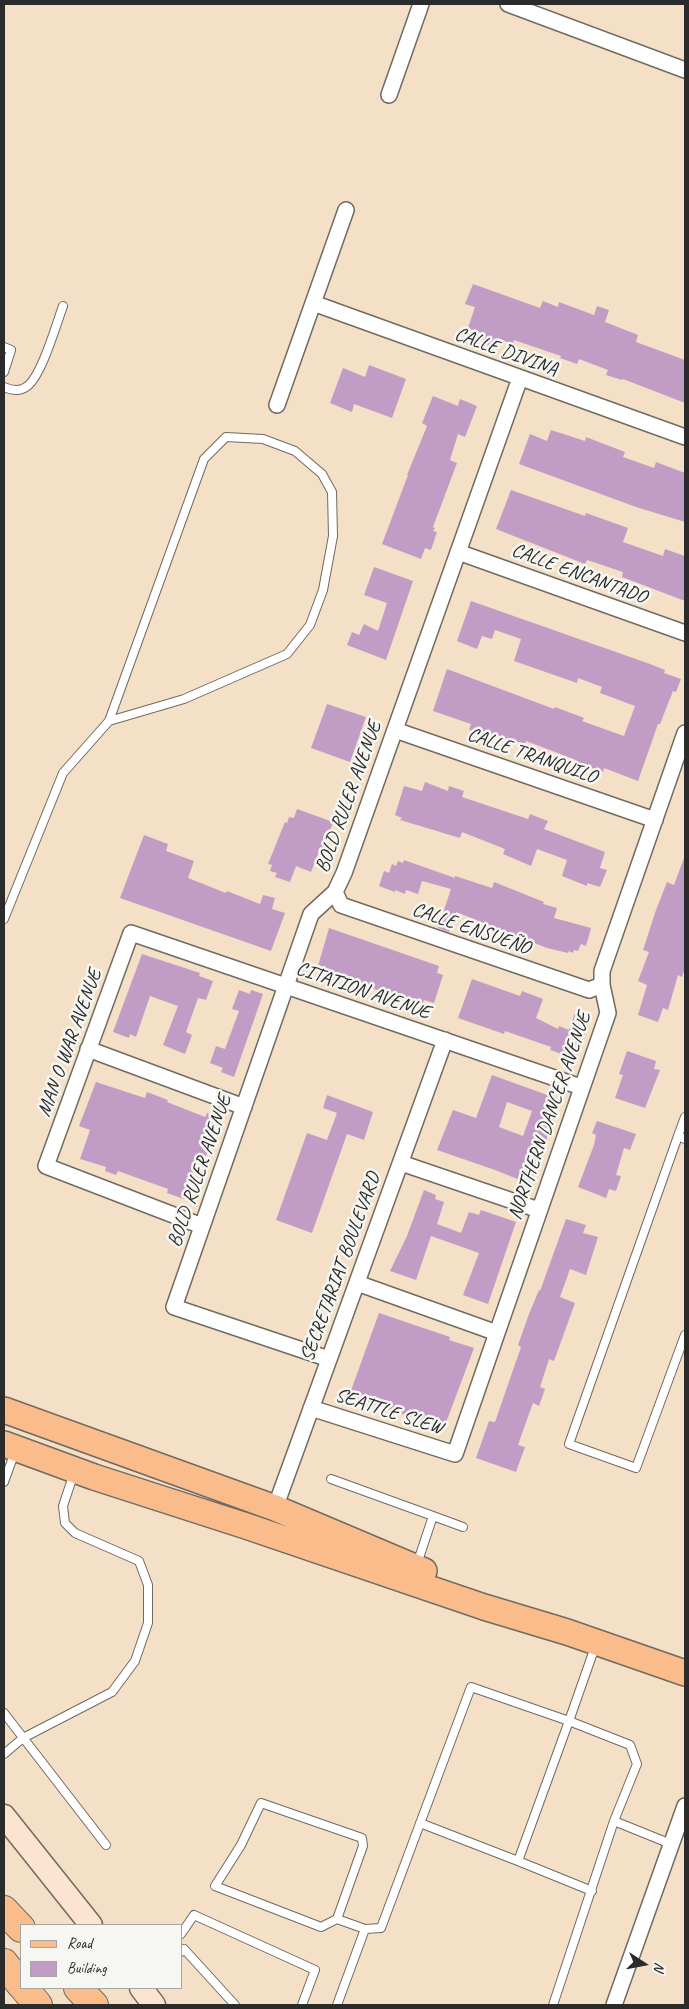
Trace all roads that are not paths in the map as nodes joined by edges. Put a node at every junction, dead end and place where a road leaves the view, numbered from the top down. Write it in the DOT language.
graph roads {
  1 [pos="420,4"];
  2 [pos="508,4"];
  3 [pos="685,70"];
  4 [pos="389,95"];
  5 [pos="346,210"];
  6 [pos="313,303"];
  7 [pos="63,306"];
  8 [pos="4,347"];
  9 [pos="4,372"];
  10 [pos="520,378"];
  11 [pos="4,387"];
  12 [pos="277,405"];
  13 [pos="685,437"];
  14 [pos="458,552"];
  15 [pos="685,633"];
  16 [pos="109,721"];
  17 [pos="395,730"];
  18 [pos="685,733"];
  19 [pos="655,820"];
  20 [pos="335,892"];
  21 [pos="4,919"];
  22 [pos="131,933"];
  23 [pos="602,984"];
  24 [pos="286,986"];
  25 [pos="445,1040"];
  26 [pos="88,1049"];
  27 [pos="581,1087"];
  28 [pos="244,1107"];
  29 [pos="685,1117"];
  30 [pos="682,1137"];
  31 [pos="400,1163"];
  32 [pos="539,1210"];
  33 [pos="202,1226"];
  34 [pos="357,1283"];
  35 [pos="174,1307"];
  36 [pos="497,1333"];
  37 [pos="685,1335"];
  38 [pos="329,1359"];
  39 [pos="311,1408"];
  40 [pos="4,1410"];
  41 [pos="455,1454"];
  42 [pos="6,1461"];
  43 [pos="72,1479"];
  44 [pos="331,1479"];
  45 [pos="275,1508"];
  46 [pos="433,1516"];
  47 [pos="463,1527"];
  48 [pos="416,1568"];
  49 [pos="484,1608"];
  50 [pos="566,1632"];
  51 [pos="596,1642"];
  52 [pos="685,1673"];
  53 [pos="4,1713"];
  54 [pos="569,1721"];
  55 [pos="23,1738"];
  56 [pos="4,1754"];
  57 [pos="685,1806"];
  58 [pos="4,1816"];
  59 [pos="614,1822"];
  60 [pos="420,1823"];
  61 [pos="672,1844"];
  62 [pos="106,1845"];
  63 [pos="518,1861"];
  64 [pos="592,1891"];
  65 [pos="4,1910"];
  66 [pos="338,1919"];
  67 [pos="90,1924"];
  68 [pos="20,1927"];
  69 [pos="365,1929"];
  70 [pos="182,1932"];
  71 [pos="182,1948"];
  72 [pos="4,1963"];
  73 [pos="20,1983"];
  74 [pos="25,1989"];
  75 [pos="79,1989"];
  76 [pos="142,1989"];
  77 [pos="38,2005"];
  78 [pos="94,2005"];
  79 [pos="154,2005"];
  80 [pos="235,2005"];
  81 [pos="302,2005"];
  82 [pos="337,2005"];
  83 [pos="553,2005"];
  84 [pos="614,2005"];
  1 -- 4 [label="street"];
  2 -- 3 [label="street"];
  5 -- 6 [label="street"];
  6 -- 10 [label="street, CALLE DIVINA"];
  6 -- 12 [label="street"];
  7 -- 11 [label="lane"];
  8 -- 9 [label="lane"];
  10 -- 13 [label="street, CALLE DIVINA"];
  10 -- 14 [label="street, BOLD RULER AVENUE"];
  14 -- 15 [label="street, CALLE ENCANTADO"];
  14 -- 17 [label="street, BOLD RULER AVENUE"];
  16 -- 16 [label="lane"];
  16 -- 21 [label="lane"];
  17 -- 19 [label="street, CALLE TRANQUILO"];
  17 -- 20 [label="street, BOLD RULER AVENUE"];
  18 -- 19 [label="street, NORTHERN DANCER AVENUE"];
  19 -- 23 [label="street, NORTHERN DANCER AVENUE"];
  20 -- 23 [label="street, CALLE ENSUEÑO"];
  20 -- 24 [label="street, BOLD RULER AVENUE"];
  22 -- 24 [label="street, CITATION AVENUE"];
  22 -- 26 [label="street, MAN O WAR AVENUE"];
  23 -- 27 [label="street, NORTHERN DANCER AVENUE"];
  24 -- 25 [label="street, CITATION AVENUE"];
  24 -- 28 [label="street, BOLD RULER AVENUE"];
  25 -- 27 [label="street, CITATION AVENUE"];
  25 -- 31 [label="street, SECRETARIAT BOULEVARD"];
  26 -- 28 [label="street"];
  26 -- 33 [label="street, MAN O WAR AVENUE"];
  27 -- 32 [label="street, NORTHERN DANCER AVENUE"];
  28 -- 33 [label="street, BOLD RULER AVENUE"];
  29 -- 30 [label="lane"];
  30 -- 37 [label="lane"];
  31 -- 32 [label="street"];
  31 -- 34 [label="street, SECRETARIAT BOULEVARD"];
  32 -- 36 [label="street, NORTHERN DANCER AVENUE"];
  33 -- 35 [label="street, BOLD RULER AVENUE"];
  34 -- 36 [label="street"];
  34 -- 38 [label="street, SECRETARIAT BOULEVARD"];
  35 -- 38 [label="street, SEATTLE SLEW"];
  36 -- 41 [label="street, NORTHERN DANCER AVENUE"];
  38 -- 39 [label="street, SECRETARIAT BOULEVARD"];
  39 -- 41 [label="street, SEATTLE SLEW"];
  39 -- 45 [label="street, SECRETARIAT BOULEVARD"];
  40 -- 45 [label="main road"];
  42 -- 43 [label="main road"];
  42 -- 49 [label="main road"];
  43 -- 49 [label="main road"];
  43 -- 55 [label="lane"];
  44 -- 46 [label="lane"];
  45 -- 48 [label="main road"];
  46 -- 47 [label="lane"];
  46 -- 48 [label="lane"];
  48 -- 50 [label="main road"];
  49 -- 50 [label="main road"];
  50 -- 51 [label="main road"];
  51 -- 52 [label="main road"];
  51 -- 54 [label="lane"];
  53 -- 55 [label="lane"];
  54 -- 59 [label="lane"];
  54 -- 60 [label="lane"];
  54 -- 63 [label="lane"];
  55 -- 56 [label="lane"];
  55 -- 62 [label="lane"];
  57 -- 61 [label="street"];
  58 -- 67 [label="main road"];
  59 -- 61 [label="lane"];
  59 -- 64 [label="lane"];
  60 -- 63 [label="lane"];
  60 -- 69 [label="lane"];
  61 -- 84 [label="street"];
  63 -- 64 [label="lane"];
  64 -- 83 [label="lane"];
  65 -- 68 [label="highway"];
  66 -- 66 [label="lane"];
  66 -- 69 [label="lane"];
  69 -- 82 [label="lane"];
  70 -- 81 [label="lane"];
  71 -- 80 [label="lane"];
  72 -- 73 [label="highway"];
  74 -- 77 [label="highway"];
  75 -- 78 [label="highway"];
  76 -- 79 [label="main road"];
}
